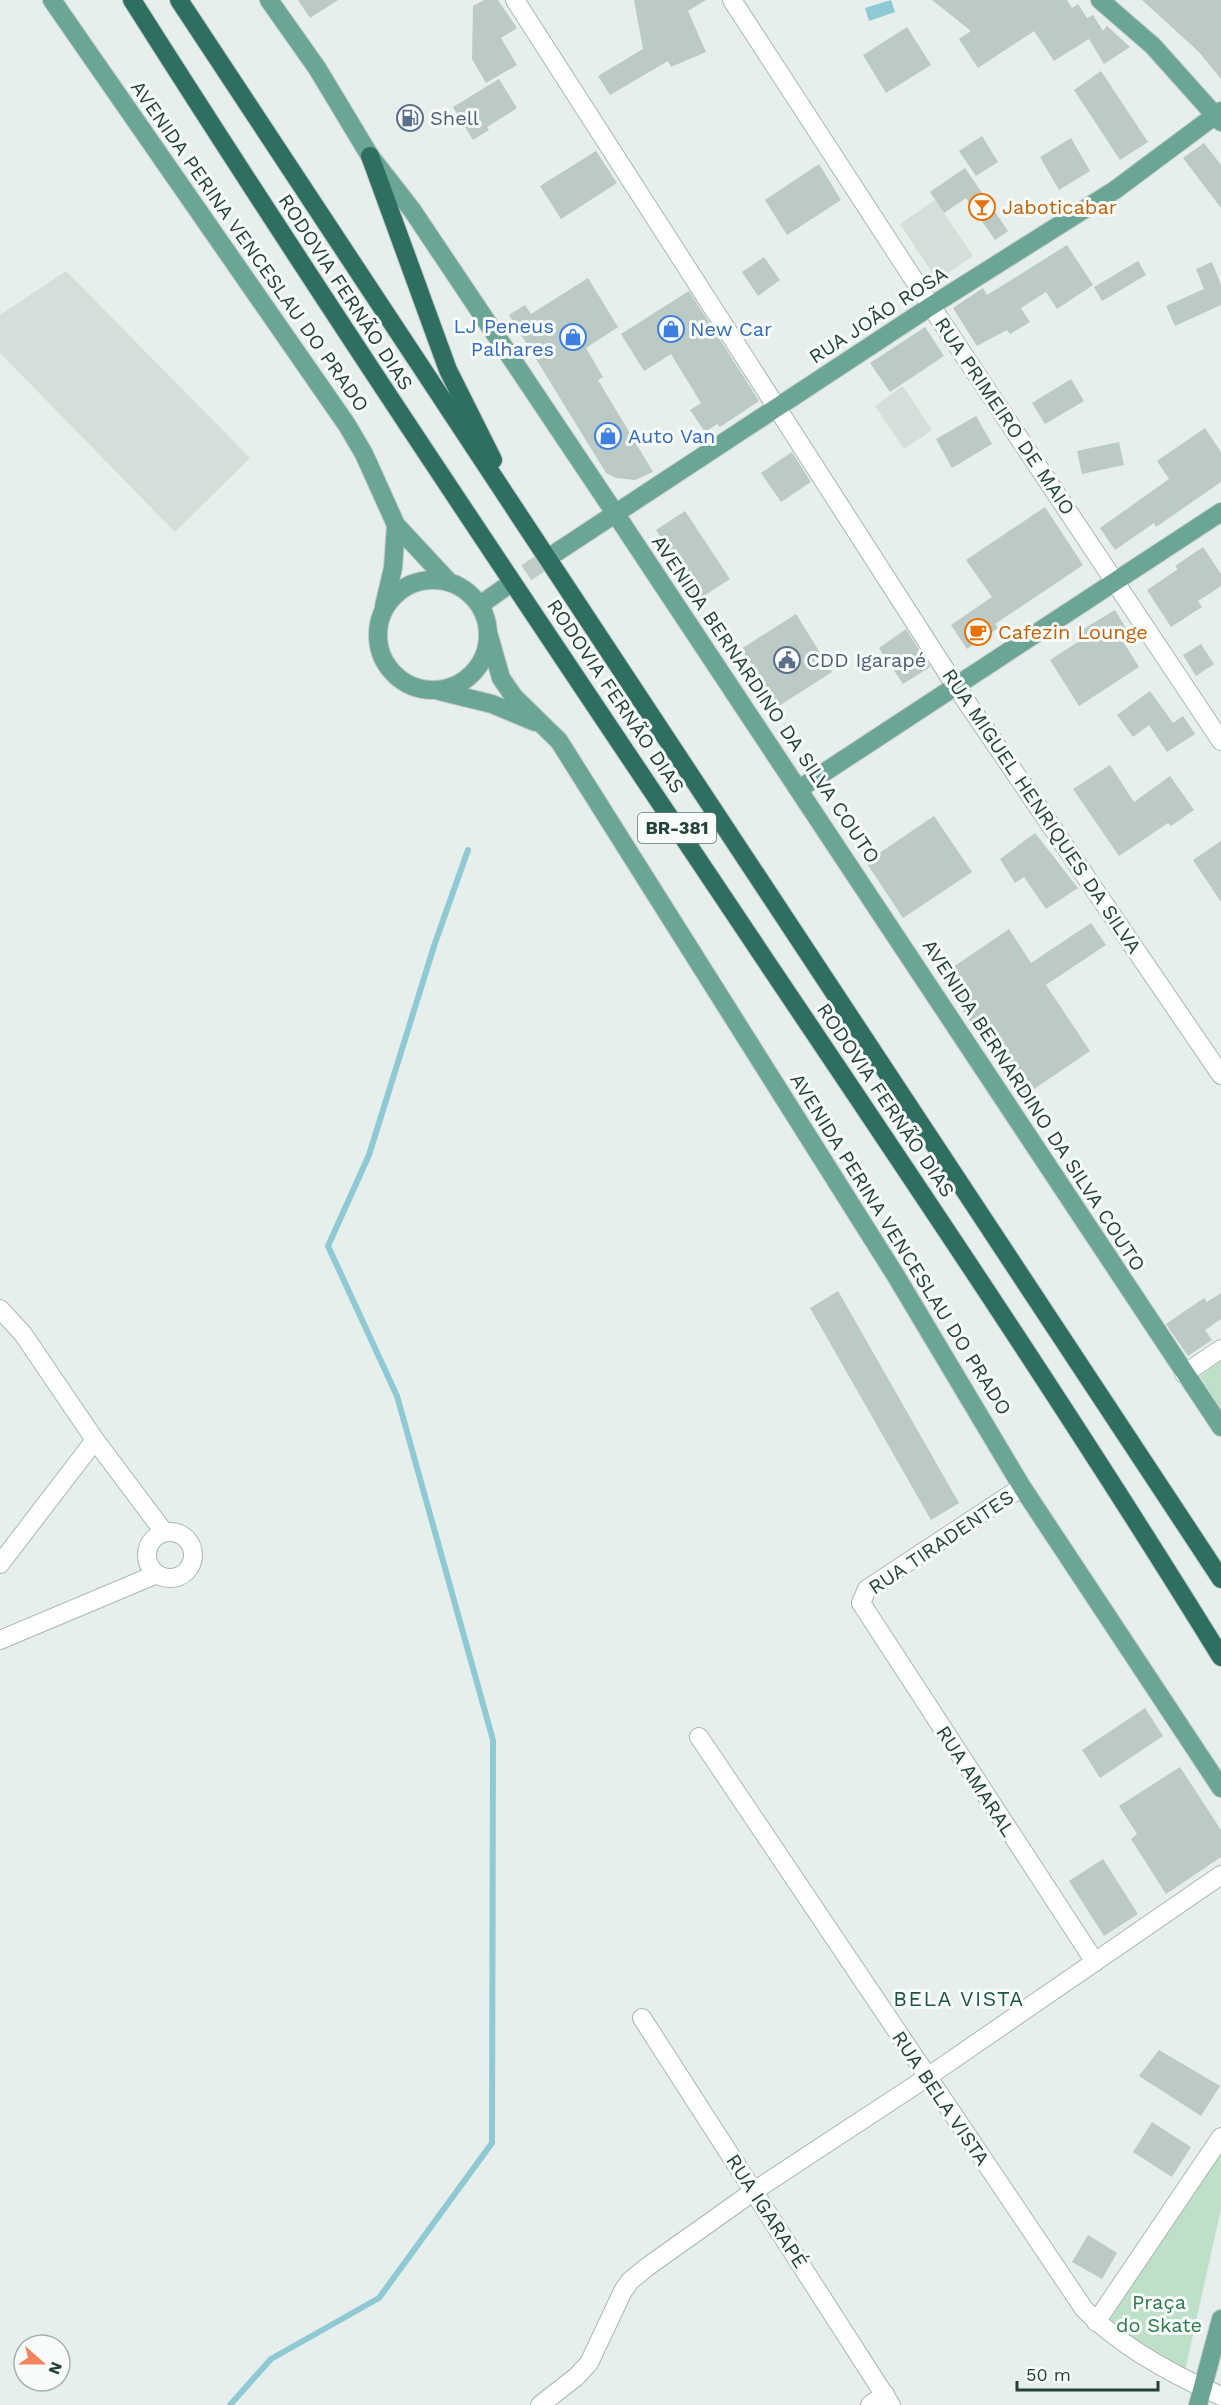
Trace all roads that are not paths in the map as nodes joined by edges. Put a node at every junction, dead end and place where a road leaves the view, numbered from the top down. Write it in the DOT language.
graph roads {
  1 [pos="52,0"];
  2 [pos="132,0"];
  3 [pos="179,0"];
  4 [pos="269,0"];
  5 [pos="515,0"];
  6 [pos="732,0"];
  7 [pos="1100,0"];
  8 [pos="1219,116"];
  9 [pos="370,156"];
  10 [pos="931,306"];
  11 [pos="778,408"];
  12 [pos="1221,512"];
  13 [pos="615,513"];
  14 [pos="396,525"];
  15 [pos="532,537"];
  16 [pos="557,552"];
  17 [pos="1115,580"];
  18 [pos="449,582"];
  19 [pos="504,588"];
  20 [pos="480,605"];
  21 [pos="382,616"];
  22 [pos="489,636"];
  23 [pos="955,685"];
  24 [pos="435,690"];
  25 [pos="542,725"];
  26 [pos="1221,741"];
  27 [pos="800,789"];
  28 [pos="1221,1075"];
  29 [pos="0,1309"];
  30 [pos="1221,1349"];
  31 [pos="1184,1374"];
  32 [pos="1221,1428"];
  33 [pos="95,1440"];
  34 [pos="1022,1487"];
  35 [pos="164,1532"];
  36 [pos="0,1564"];
  37 [pos="157,1574"];
  38 [pos="1221,1579"];
  39 [pos="861,1598"];
  40 [pos="0,1639"];
  41 [pos="1221,1657"];
  42 [pos="699,1737"];
  43 [pos="1221,1788"];
  44 [pos="1221,1875"];
  45 [pos="1095,1962"];
  46 [pos="642,2018"];
  47 [pos="926,2078"];
  48 [pos="1221,2137"];
  49 [pos="754,2191"];
  50 [pos="1221,2319"];
  51 [pos="1096,2322"];
  52 [pos="1200,2396"];
  53 [pos="1221,2396"];
  54 [pos="888,2400"];
  55 [pos="540,2405"];
  56 [pos="870,2405"];
  1 -- 14 [label="main road, AVENIDA PERINA VENCESLAU DO PRADO"];
  2 -- 41 [label="highway, RODOVIA FERNÃO DIAS / BR-381"];
  3 -- 15 [label="highway, RODOVIA FERNÃO DIAS / BR-381"];
  4 -- 9 [label="main road, AVENIDA BERNARDINO DA SILVA COUTO"];
  5 -- 11 [label="street, RUA MIGUEL HENRIQUES DA SILVA"];
  6 -- 10 [label="street, RUA PRIMEIRO DE MAIO"];
  7 -- 8 [label="main road"];
  8 -- 10 [label="main road, RUA JOÃO ROSA"];
  9 -- 13 [label="main road, AVENIDA BERNARDINO DA SILVA COUTO"];
  9 -- 15 [label="highway"];
  10 -- 11 [label="main road, RUA JOÃO ROSA"];
  10 -- 17 [label="street, RUA PRIMEIRO DE MAIO"];
  11 -- 13 [label="main road, RUA JOÃO ROSA"];
  11 -- 23 [label="street, RUA MIGUEL HENRIQUES DA SILVA"];
  12 -- 17 [label="main road"];
  13 -- 16 [label="main road, RUA JOÃO ROSA"];
  13 -- 27 [label="main road, AVENIDA BERNARDINO DA SILVA COUTO"];
  14 -- 18 [label="main road, AVENIDA PERINA VENCESLAU DO PRADO"];
  14 -- 21 [label="main road, AVENIDA PERINA VENCESLAU DO PRADO"];
  15 -- 38 [label="highway, RODOVIA FERNÃO DIAS / BR-381"];
  17 -- 23 [label="main road"];
  17 -- 26 [label="street, RUA PRIMEIRO DE MAIO"];
  18 -- 20 [label="main road"];
  18 -- 21 [label="main road"];
  19 -- 20 [label="main road"];
  20 -- 22 [label="main road"];
  21 -- 24 [label="main road"];
  22 -- 24 [label="main road"];
  22 -- 25 [label="main road, AVENIDA PERINA VENCESLAU DO PRADO"];
  23 -- 27 [label="main road"];
  23 -- 28 [label="street, RUA MIGUEL HENRIQUES DA SILVA"];
  24 -- 25 [label="main road, AVENIDA PERINA VENCESLAU DO PRADO"];
  25 -- 34 [label="main road, AVENIDA PERINA VENCESLAU DO PRADO"];
  27 -- 31 [label="main road, AVENIDA BERNARDINO DA SILVA COUTO"];
  29 -- 33 [label="street"];
  30 -- 31 [label="street"];
  31 -- 32 [label="main road, AVENIDA BERNARDINO DA SILVA COUTO"];
  33 -- 35 [label="street"];
  33 -- 36 [label="street"];
  34 -- 39 [label="street, RUA TIRADENTES"];
  34 -- 43 [label="main road, AVENIDA PERINA VENCESLAU DO PRADO"];
  35 -- 37 [label="street"];
  35 -- 37 [label="street"];
  37 -- 40 [label="street"];
  39 -- 45 [label="street, RUA AMARAL"];
  42 -- 47 [label="street, RUA BELA VISTA"];
  44 -- 45 [label="street"];
  45 -- 47 [label="street"];
  46 -- 49 [label="street, RUA IGARAPÉ"];
  47 -- 49 [label="street"];
  47 -- 51 [label="street, RUA BELA VISTA"];
  48 -- 51 [label="street"];
  49 -- 54 [label="street, RUA IGARAPÉ"];
  49 -- 55 [label="street"];
  50 -- 52 [label="main road"];
  51 -- 52 [label="street, RUA BELA VISTA"];
  52 -- 53 [label="street, RUA BELA VISTA"];
  54 -- 56 [label="street"];
}
